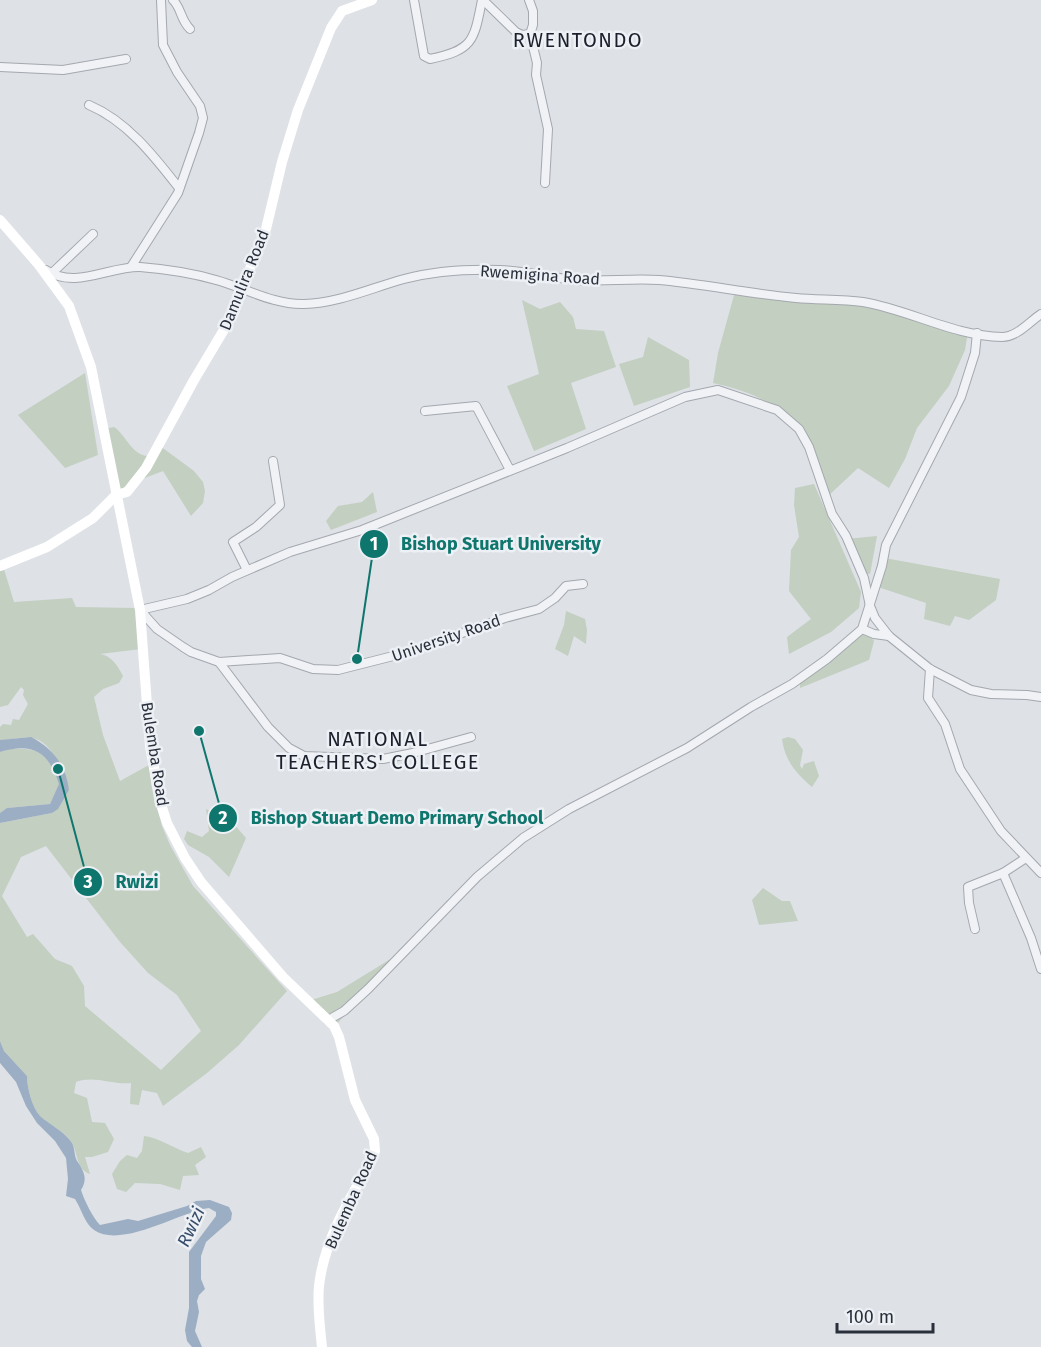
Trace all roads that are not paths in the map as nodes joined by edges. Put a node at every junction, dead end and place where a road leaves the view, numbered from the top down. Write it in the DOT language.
graph roads {
  1 [pos="160,0"];
  2 [pos="173,0"];
  3 [pos="372,0"];
  4 [pos="414,0"];
  5 [pos="482,0"];
  6 [pos="529,0"];
  7 [pos="344,6"];
  8 [pos="190,28"];
  9 [pos="530,34"];
  10 [pos="126,59"];
  11 [pos="0,67"];
  12 [pos="89,105"];
  13 [pos="545,183"];
  14 [pos="179,188"];
  15 [pos="0,220"];
  16 [pos="93,234"];
  17 [pos="39,265"];
  18 [pos="131,267"];
  19 [pos="51,274"];
  20 [pos="241,288"];
  21 [pos="1041,314"];
  22 [pos="977,333"];
  23 [pos="425,411"];
  24 [pos="273,461"];
  25 [pos="510,470"];
  26 [pos="116,495"];
  27 [pos="0,566"];
  28 [pos="247,570"];
  29 [pos="583,584"];
  30 [pos="870,606"];
  31 [pos="140,610"];
  32 [pos="862,629"];
  33 [pos="889,636"];
  34 [pos="219,662"];
  35 [pos="930,669"];
  36 [pos="1041,698"];
  37 [pos="471,737"];
  38 [pos="1026,858"];
  39 [pos="1003,873"];
  40 [pos="1041,873"];
  41 [pos="975,929"];
  42 [pos="1041,969"];
  43 [pos="328,1020"];
  44 [pos="322,1347"];
  1 -- 14 [label="street"];
  2 -- 8 [label="street"];
  3 -- 7 [label="main road, Damulira Road"];
  4 -- 5 [label="street"];
  5 -- 9 [label="street"];
  6 -- 9 [label="street"];
  7 -- 20 [label="main road, Damulira Road"];
  9 -- 13 [label="street"];
  10 -- 11 [label="street"];
  12 -- 14 [label="street"];
  14 -- 18 [label="street"];
  15 -- 17 [label="main road, Bulemba Road"];
  16 -- 19 [label="street"];
  17 -- 19 [label="street, Rwemigina Road"];
  17 -- 26 [label="main road, Bulemba Road"];
  18 -- 19 [label="street, Rwemigina Road"];
  18 -- 20 [label="street, Rwemigina Road"];
  20 -- 22 [label="street, Rwemigina Road"];
  20 -- 26 [label="main road, Damulira Road"];
  21 -- 22 [label="street, Rwemigina Road"];
  22 -- 30 [label="street"];
  23 -- 25 [label="street"];
  24 -- 28 [label="street"];
  25 -- 28 [label="street"];
  25 -- 30 [label="street"];
  26 -- 27 [label="main road, Damulira Road"];
  26 -- 31 [label="main road, Bulemba Road"];
  28 -- 31 [label="street"];
  29 -- 34 [label="street, University Road"];
  30 -- 32 [label="street"];
  30 -- 33 [label="street"];
  31 -- 34 [label="street, University Road"];
  31 -- 43 [label="main road, Bulemba Road"];
  32 -- 33 [label="street"];
  32 -- 43 [label="street"];
  33 -- 35 [label="street"];
  34 -- 37 [label="street"];
  35 -- 36 [label="street"];
  35 -- 38 [label="street"];
  38 -- 39 [label="street"];
  38 -- 40 [label="street"];
  39 -- 41 [label="street"];
  39 -- 42 [label="street"];
  43 -- 44 [label="main road, Bulemba Road"];
}
